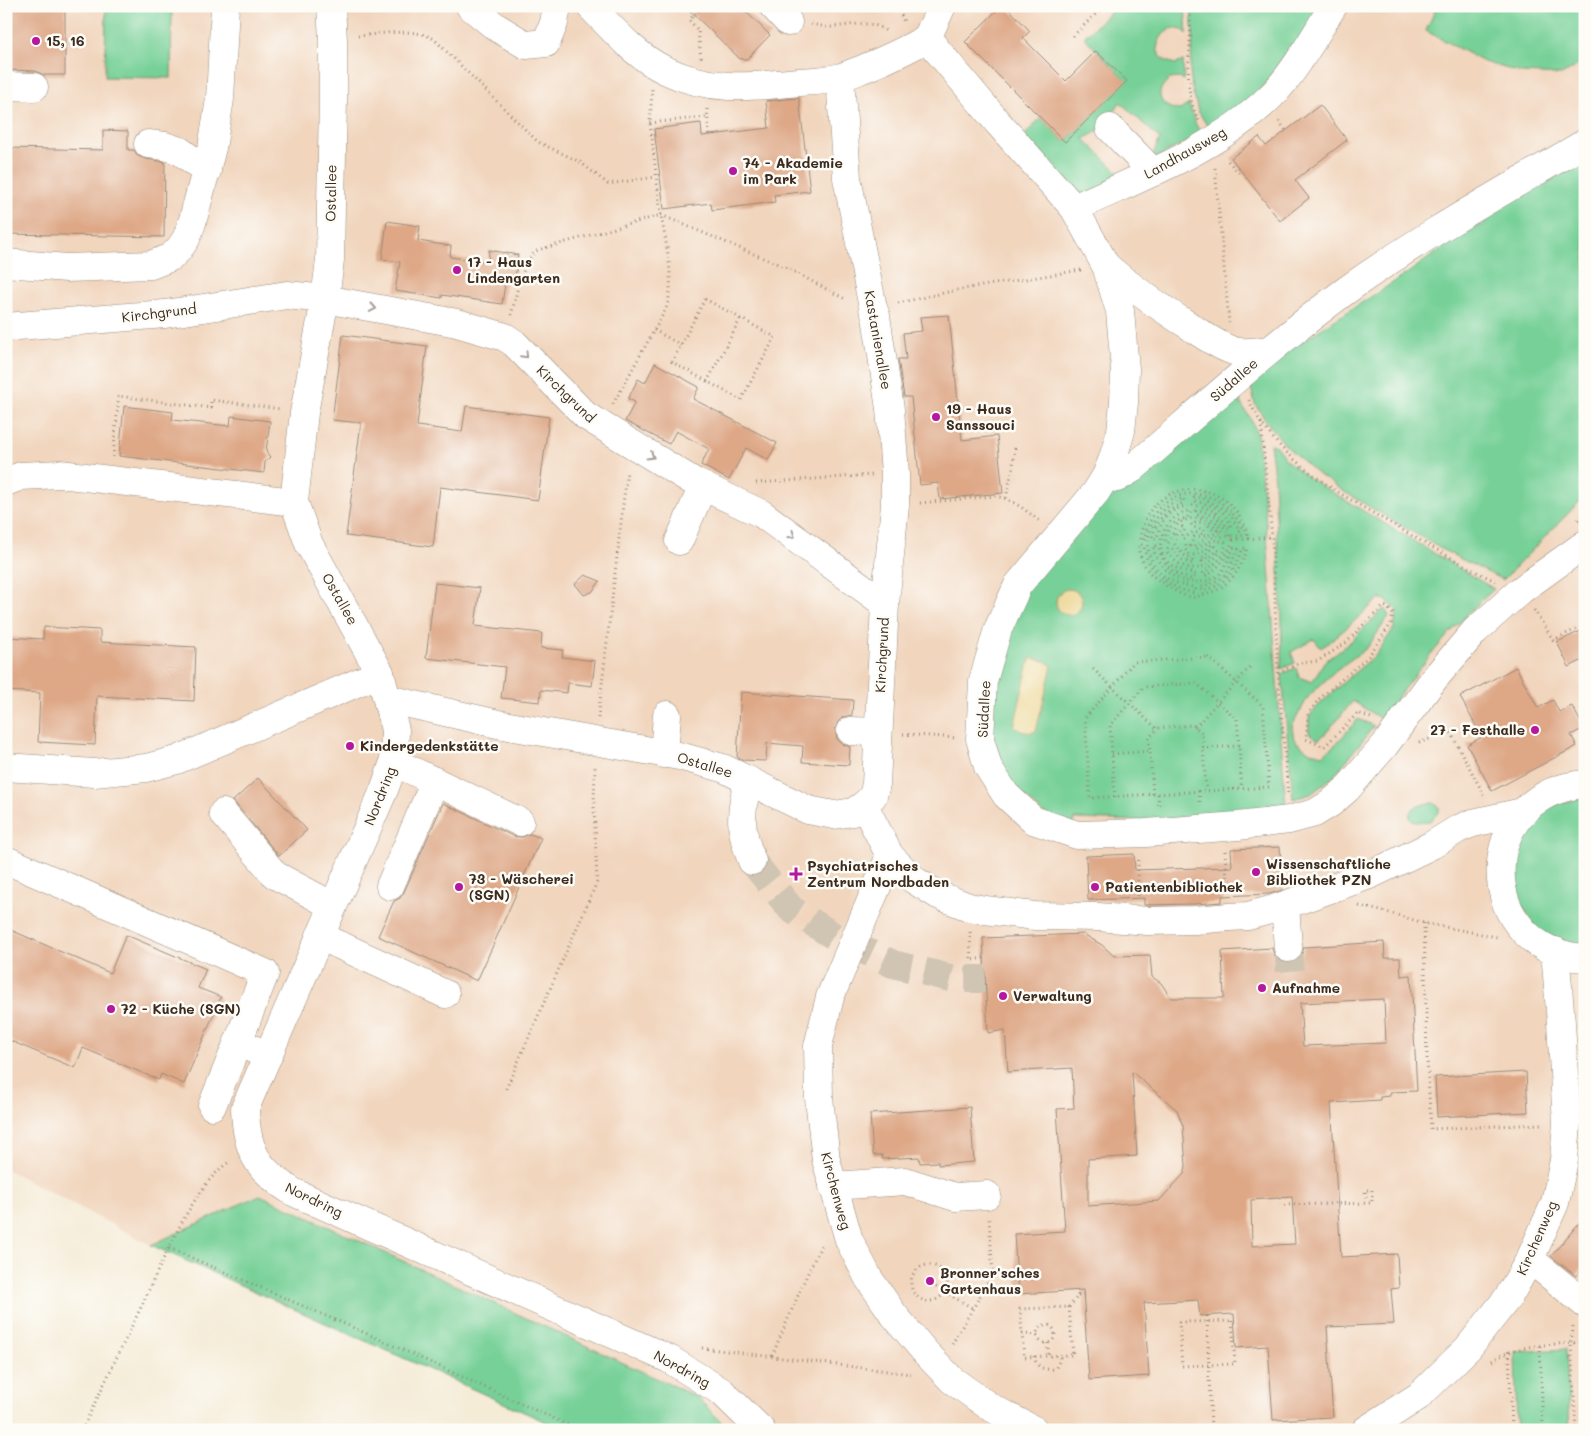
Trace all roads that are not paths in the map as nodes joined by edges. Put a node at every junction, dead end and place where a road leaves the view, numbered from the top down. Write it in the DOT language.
graph roads {
  1 [pos="225,6"];
  2 [pos="331,6"];
  3 [pos="470,6"];
  4 [pos="557,6"];
  5 [pos="590,6"];
  6 [pos="942,6"];
  7 [pos="1333,6"];
  8 [pos="917,44"];
  9 [pos="840,78"];
  10 [pos="6,86"];
  11 [pos="34,87"];
  12 [pos="1110,128"];
  13 [pos="1585,143"];
  14 [pos="148,144"];
  15 [pos="207,171"];
  16 [pos="1153,172"];
  17 [pos="1074,208"];
  18 [pos="6,263"];
  19 [pos="1106,266"];
  20 [pos="325,299"];
  21 [pos="6,328"];
  22 [pos="1237,362"];
  23 [pos="1106,476"];
  24 [pos="6,482"];
  25 [pos="709,490"];
  26 [pos="294,502"];
  27 [pos="678,541"];
  28 [pos="1585,544"];
  29 [pos="885,604"];
  30 [pos="380,673"];
  31 [pos="388,699"];
  32 [pos="667,715"];
  33 [pos="851,731"];
  34 [pos="878,732"];
  35 [pos="664,754"];
  36 [pos="394,762"];
  37 [pos="6,767"];
  38 [pos="748,780"];
  39 [pos="434,781"];
  40 [pos="1585,784"];
  41 [pos="864,805"];
  42 [pos="1523,812"];
  43 [pos="223,813"];
  44 [pos="520,822"];
  45 [pos="890,856"];
  46 [pos="6,860"];
  47 [pos="752,861"];
  48 [pos="390,886"];
  49 [pos="1285,905"];
  50 [pos="333,906"];
  51 [pos="320,936"];
  52 [pos="1288,948"];
  53 [pos="1555,951"];
  54 [pos="1585,958"];
  55 [pos="446,994"];
  56 [pos="238,1042"];
  57 [pos="268,1056"];
  58 [pos="212,1106"];
  59 [pos="987,1195"];
  60 [pos="836,1199"];
  61 [pos="1530,1259"];
  62 [pos="1580,1300"];
  63 [pos="762,1430"];
  64 [pos="1034,1430"];
  65 [pos="1366,1430"];
  1 -- 15 [label="lane"];
  2 -- 20 [label="lane, Ostallee"];
  3 -- 4 [label="lane"];
  5 -- 9 [label="lane"];
  6 -- 8 [label="lane"];
  7 -- 16 [label="lane, Landhausweg"];
  8 -- 9 [label="lane"];
  8 -- 17 [label="lane"];
  9 -- 29 [label="lane, Kastanienallee"];
  10 -- 11 [label="lane"];
  12 -- 16 [label="lane"];
  13 -- 22 [label="lane, Südallee"];
  14 -- 15 [label="lane"];
  15 -- 18 [label="lane"];
  16 -- 17 [label="lane, Landhausweg"];
  17 -- 19 [label="lane"];
  19 -- 22 [label="lane"];
  19 -- 23 [label="lane"];
  20 -- 21 [label="lane, Kirchgrund"];
  20 -- 25 [label="lane, Kirchgrund, one-way"];
  20 -- 26 [label="lane, Ostallee"];
  22 -- 23 [label="lane, Südallee"];
  23 -- 28 [label="lane, Südallee"];
  24 -- 26 [label="lane"];
  25 -- 27 [label="lane"];
  25 -- 29 [label="lane, Kirchgrund, one-way"];
  26 -- 30 [label="lane, Ostallee"];
  29 -- 34 [label="lane, Kirchgrund"];
  30 -- 31 [label="lane, Ostallee"];
  30 -- 37 [label="lane"];
  31 -- 35 [label="lane, Ostallee"];
  31 -- 36 [label="lane, Nordring"];
  32 -- 35 [label="lane"];
  33 -- 34 [label="lane"];
  34 -- 41 [label="lane, Kirchgrund"];
  35 -- 38 [label="lane, Ostallee"];
  36 -- 39 [label="lane"];
  36 -- 50 [label="lane, Nordring"];
  38 -- 41 [label="lane, Ostallee"];
  38 -- 47 [label="lane"];
  39 -- 44 [label="lane"];
  39 -- 48 [label="lane"];
  40 -- 42 [label="lane"];
  41 -- 45 [label="lane"];
  42 -- 49 [label="lane"];
  42 -- 53 [label="lane"];
  43 -- 50 [label="lane"];
  45 -- 49 [label="lane"];
  45 -- 60 [label="lane, Kirchenweg"];
  46 -- 56 [label="lane"];
  49 -- 52 [label="lane"];
  50 -- 51 [label="lane, Nordring"];
  51 -- 55 [label="lane"];
  51 -- 57 [label="lane, Nordring"];
  53 -- 54 [label="lane"];
  53 -- 61 [label="lane, Kirchenweg"];
  56 -- 57 [label="lane"];
  56 -- 58 [label="lane"];
  57 -- 63 [label="lane, Nordring"];
  59 -- 60 [label="lane"];
  60 -- 64 [label="lane, Kirchenweg"];
  61 -- 62 [label="lane"];
  61 -- 65 [label="lane, Kirchenweg"];
}
